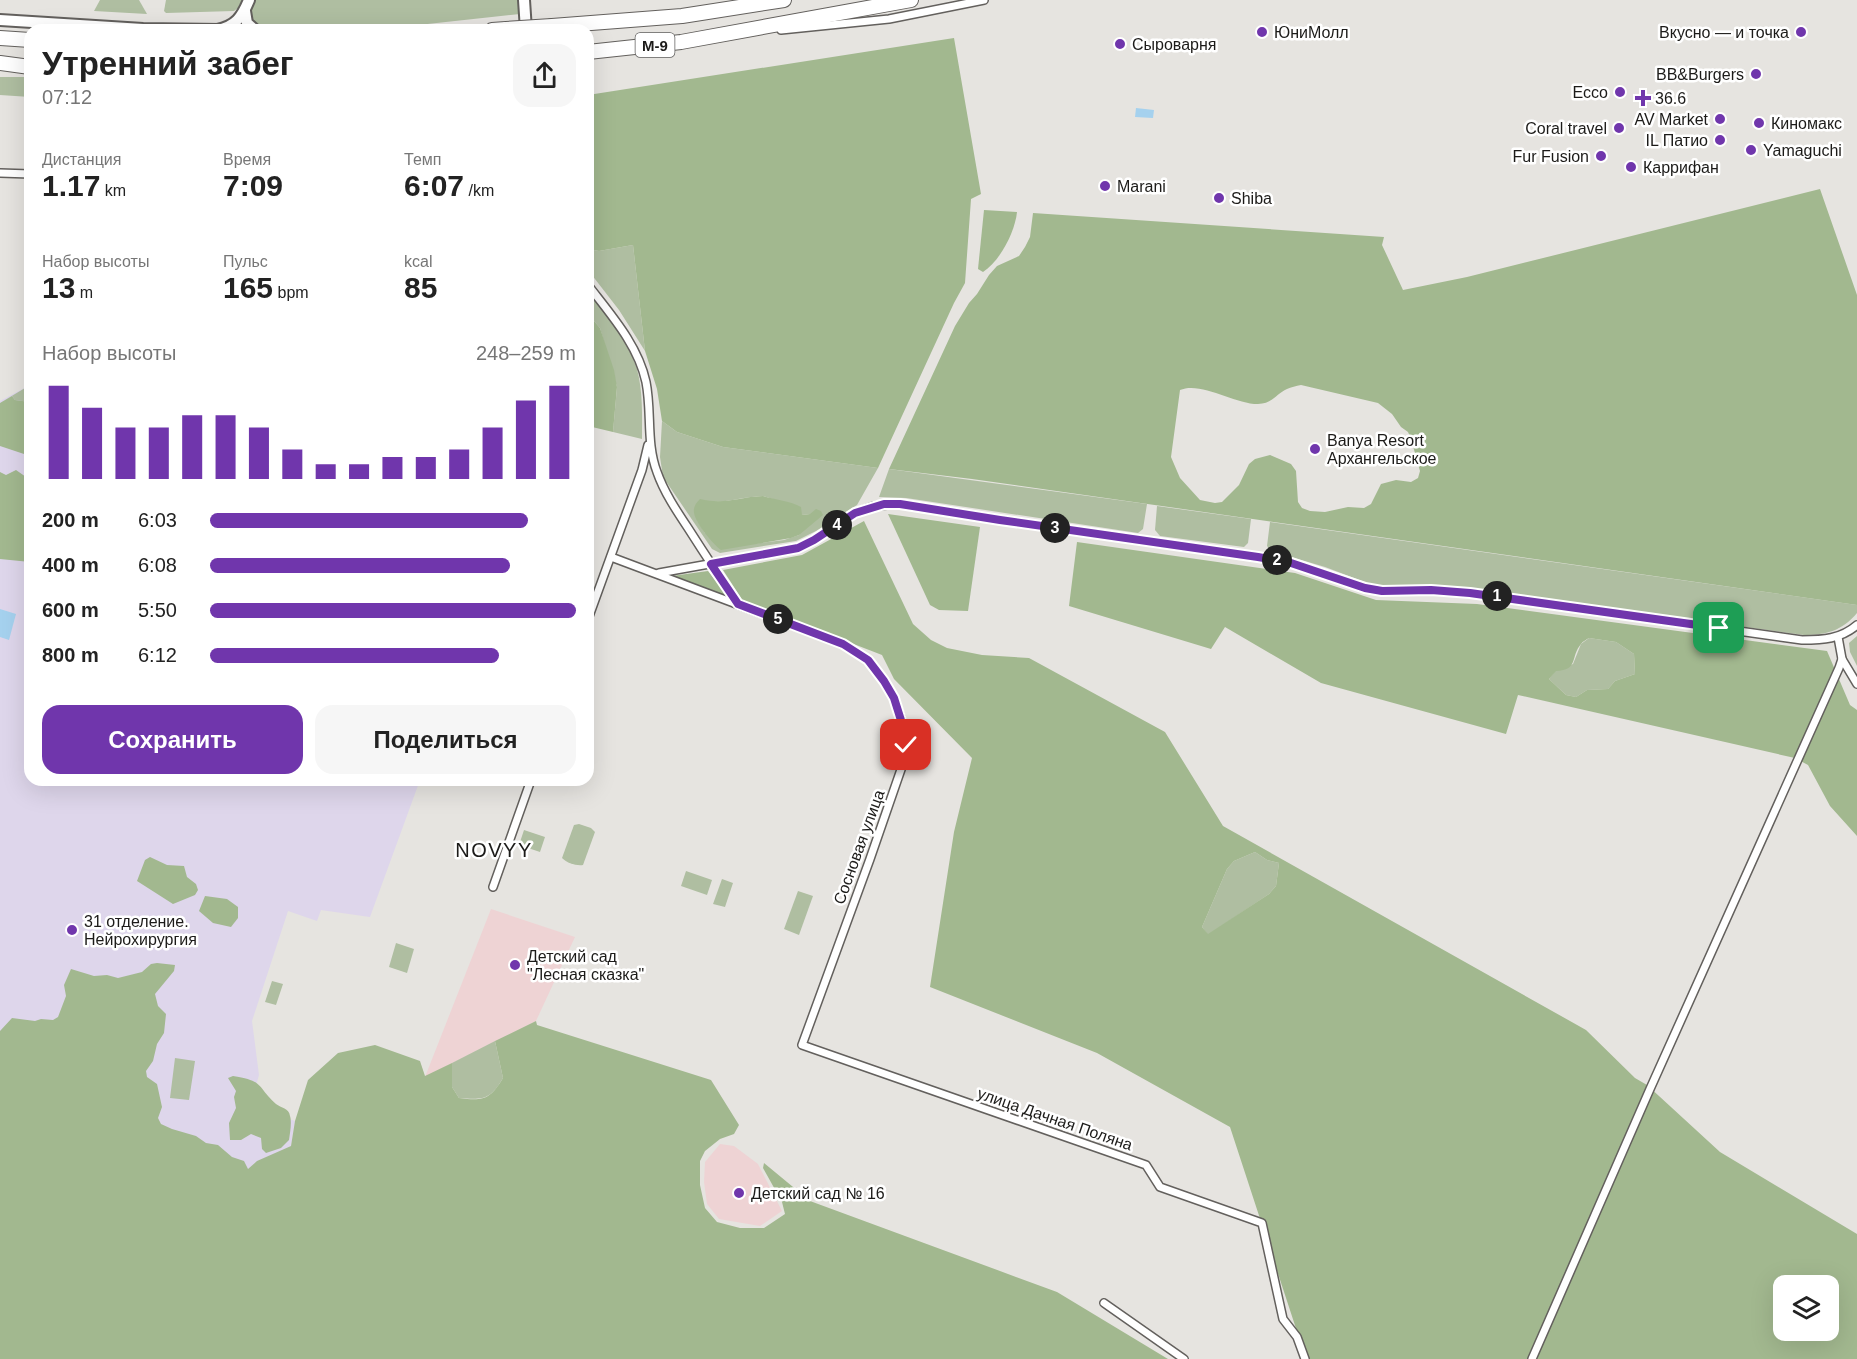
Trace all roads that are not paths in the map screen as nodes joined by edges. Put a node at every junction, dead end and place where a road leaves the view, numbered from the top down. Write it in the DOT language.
graph roads {
  1 [pos="524,0"];
  2 [pos="783,0"];
  3 [pos="911,0"];
  4 [pos="984,0"];
  5 [pos="247,5"];
  6 [pos="0,20"];
  7 [pos="45,24"];
  8 [pos="234,24"];
  9 [pos="249,24"];
  10 [pos="526,24"];
  11 [pos="578,24"];
  12 [pos="722,34"];
  13 [pos="0,38"];
  14 [pos="24,40"];
  15 [pos="594,51"];
  16 [pos="0,63"];
  17 [pos="24,66"];
  18 [pos="0,173"];
  19 [pos="24,174"];
  20 [pos="594,293"];
  21 [pos="649,439"];
  22 [pos="611,557"];
  23 [pos="711,564"];
  24 [pos="657,573"];
  25 [pos="594,603"];
  26 [pos="738,604"];
  27 [pos="1857,625"];
  28 [pos="1838,637"];
  29 [pos="1842,659"];
  30 [pos="1857,684"];
  31 [pos="529,786"];
  32 [pos="493,887"];
  33 [pos="817,1003"];
  34 [pos="1104,1303"];
  35 [pos="1184,1359"];
  36 [pos="1305,1359"];
  37 [pos="1533,1359"];
  1 -- 10 [label="street"];
  2 -- 11 [label="highway, М-9, bridge"];
  3 -- 12 [label="highway, М-9"];
  4 -- 12 [label="street"];
  5 -- 8 [label="street"];
  5 -- 9 [label="street"];
  6 -- 7 [label="street"];
  12 -- 15 [label="highway, М-9"];
  13 -- 14 [label="highway"];
  16 -- 17 [label="highway"];
  18 -- 19 [label="street"];
  20 -- 21 [label="street"];
  21 -- 22 [label="street"];
  21 -- 23 [label="street"];
  22 -- 24 [label="street, Сосновая улица"];
  22 -- 25 [label="street"];
  23 -- 24 [label="street"];
  23 -- 26 [label="street"];
  23 -- 28 [label="street"];
  24 -- 26 [label="street, Сосновая улица"];
  26 -- 33 [label="street, Сосновая улица"];
  27 -- 28 [label="street"];
  28 -- 29 [label="street"];
  29 -- 30 [label="street"];
  29 -- 37 [label="street"];
  31 -- 32 [label="street"];
  33 -- 36 [label="street, улица Дачная Поляна"];
  34 -- 35 [label="street"];
}
